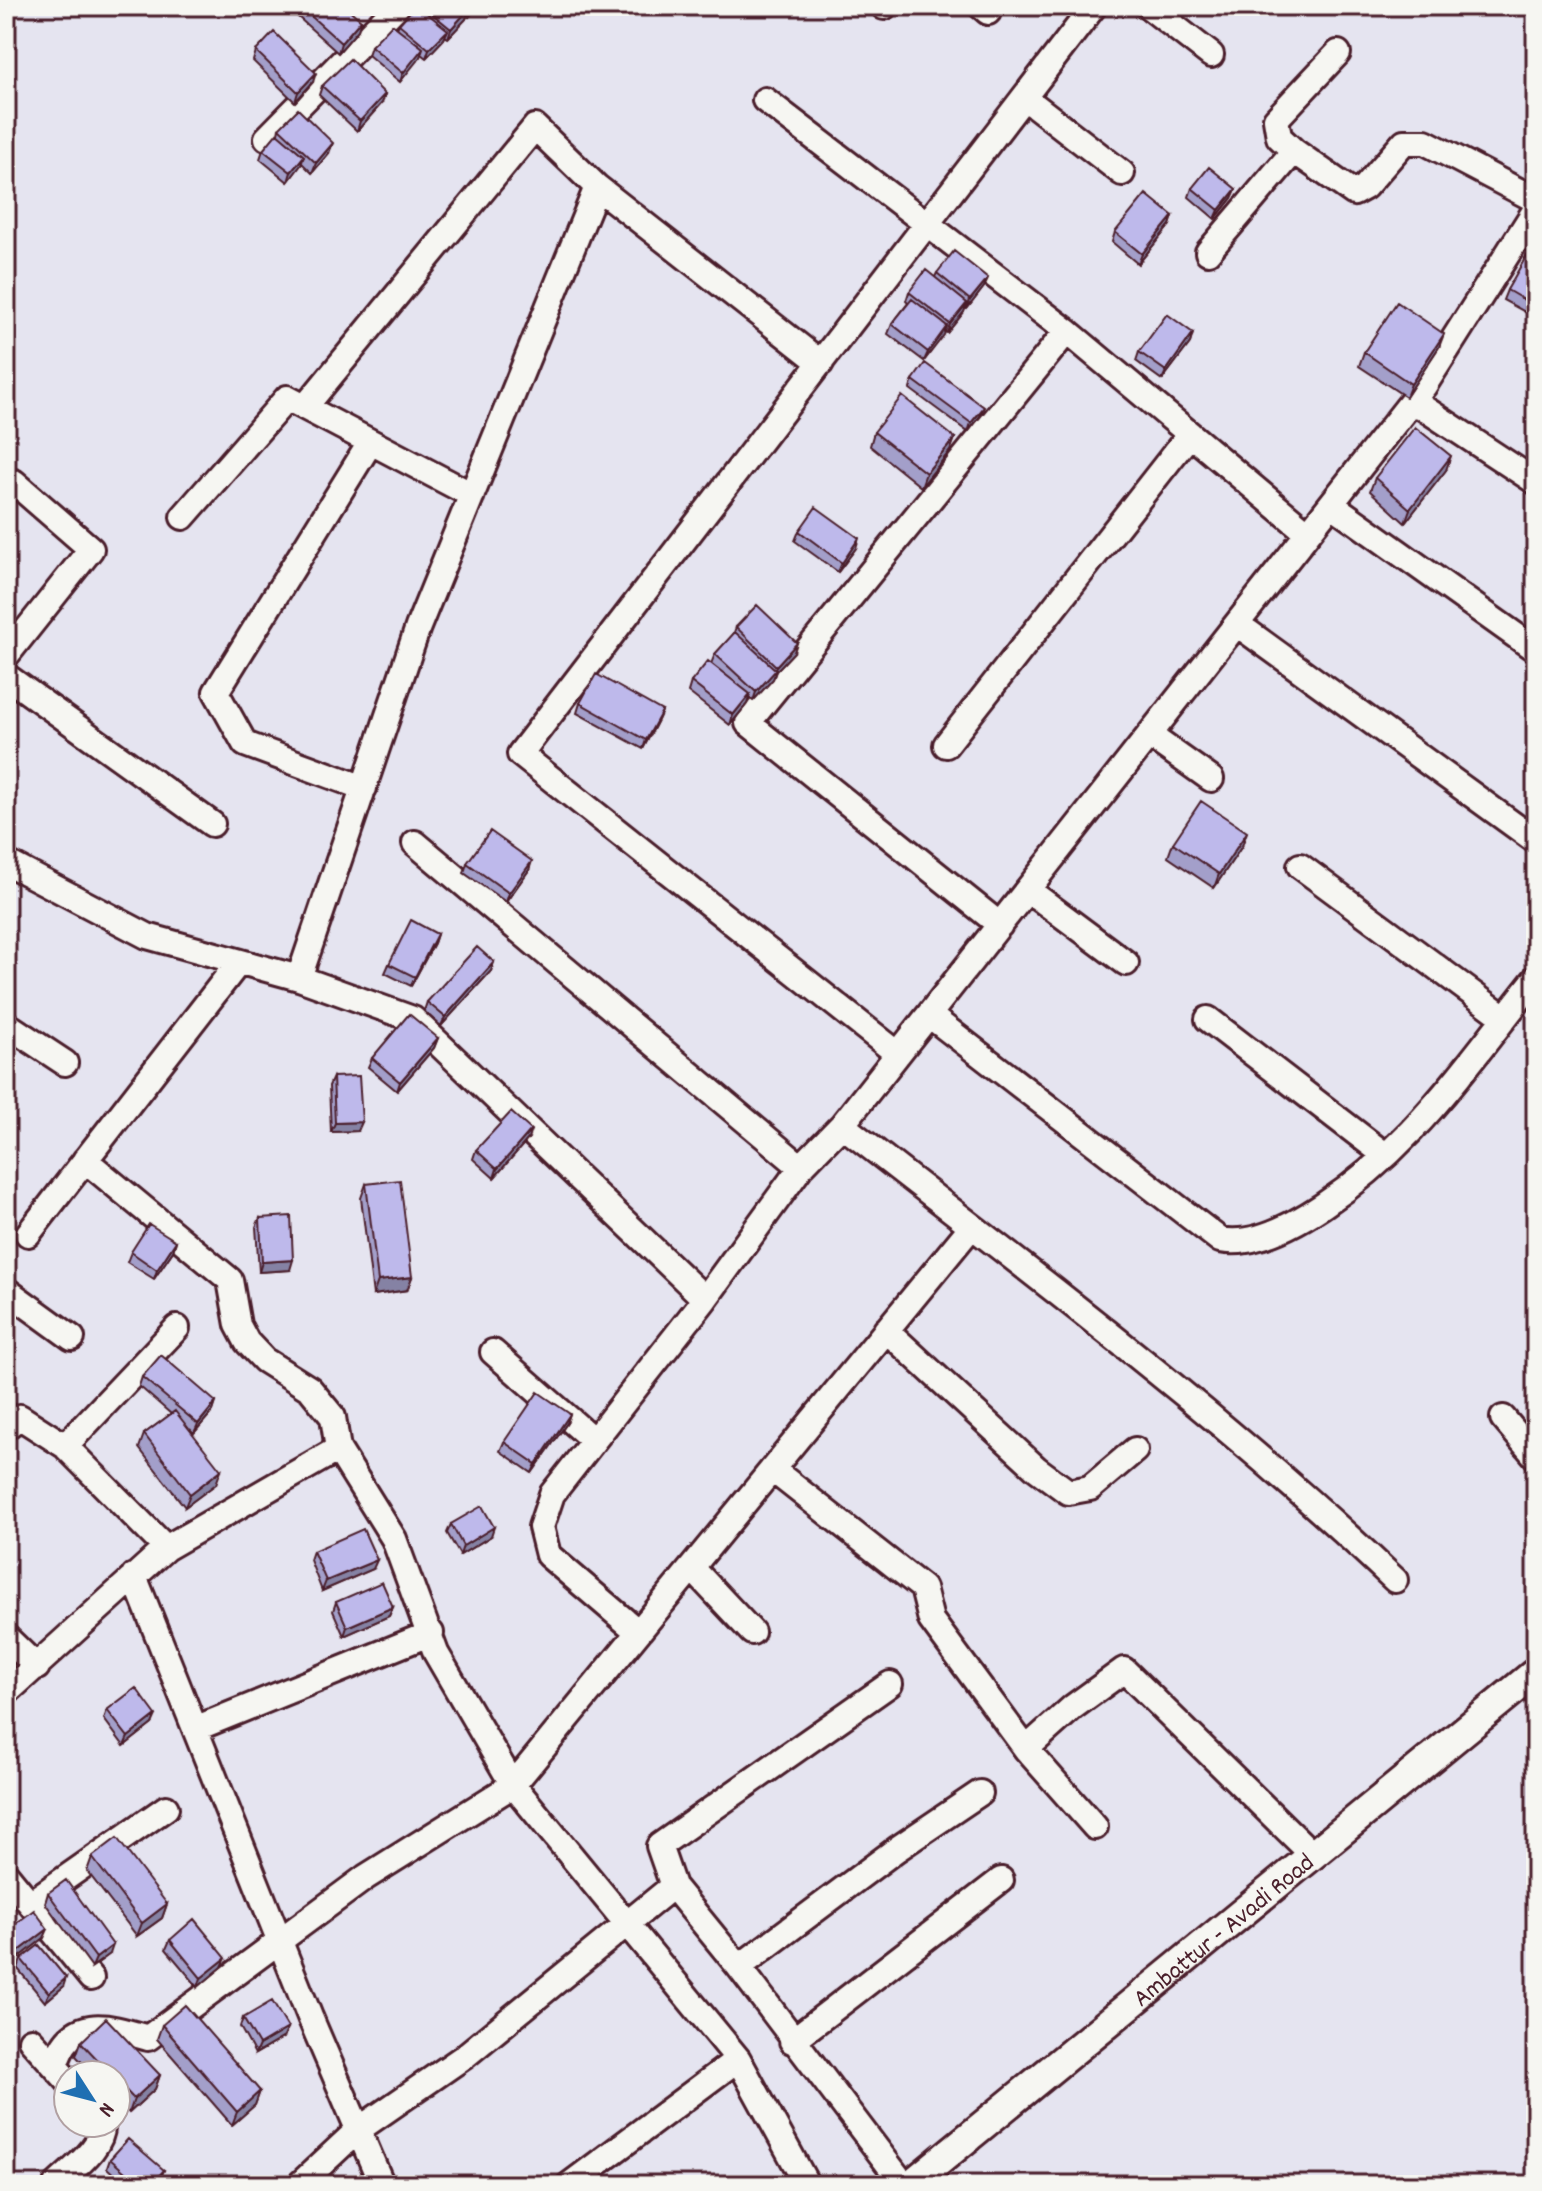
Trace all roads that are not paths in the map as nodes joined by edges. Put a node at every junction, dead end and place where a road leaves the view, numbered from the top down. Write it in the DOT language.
graph roads {
  1 [pos="397,6"];
  2 [pos="1094,6"];
  3 [pos="1148,6"];
  4 [pos="1338,53"];
  5 [pos="1211,55"];
  6 [pos="1025,98"];
  7 [pos="765,100"];
  8 [pos="267,138"];
  9 [pos="1294,151"];
  10 [pos="1122,173"];
  11 [pos="597,187"];
  12 [pos="1536,200"];
  13 [pos="1536,209"];
  14 [pos="926,226"];
  15 [pos="1208,252"];
  16 [pos="1067,331"];
  17 [pos="821,363"];
  18 [pos="1413,401"];
  19 [pos="305,407"];
  20 [pos="1190,434"];
  21 [pos="370,443"];
  22 [pos="14,482"];
  23 [pos="1536,482"];
  24 [pos="472,495"];
  25 [pos="1331,504"];
  26 [pos="183,517"];
  27 [pos="1308,533"];
  28 [pos="1237,624"];
  29 [pos="1536,650"];
  30 [pos="6,656"];
  31 [pos="6,676"];
  32 [pos="1149,735"];
  33 [pos="946,745"];
  34 [pos="1211,779"];
  35 [pos="364,788"];
  36 [pos="212,824"];
  37 [pos="1536,841"];
  38 [pos="415,843"];
  39 [pos="6,862"];
  40 [pos="1300,866"];
  41 [pos="1028,890"];
  42 [pos="1000,925"];
  43 [pos="239,962"];
  44 [pos="1126,963"];
  45 [pos="299,978"];
  46 [pos="1536,978"];
  47 [pos="929,1015"];
  48 [pos="1504,1017"];
  49 [pos="1208,1019"];
  50 [pos="6,1024"];
  51 [pos="898,1054"];
  52 [pos="65,1063"];
  53 [pos="842,1125"];
  54 [pos="1385,1155"];
  55 [pos="85,1160"];
  56 [pos="801,1167"];
  57 [pos="972,1226"];
  58 [pos="28,1234"];
  59 [pos="6,1290"];
  60 [pos="705,1299"];
  61 [pos="177,1328"];
  62 [pos="886,1330"];
  63 [pos="72,1338"];
  64 [pos="493,1352"];
  65 [pos="1503,1418"];
  66 [pos="6,1427"];
  67 [pos="592,1439"];
  68 [pos="65,1446"];
  69 [pos="338,1449"];
  70 [pos="1135,1450"];
  71 [pos="1536,1457"];
  72 [pos="773,1470"];
  73 [pos="166,1548"];
  74 [pos="692,1568"];
  75 [pos="134,1576"];
  76 [pos="1395,1580"];
  77 [pos="638,1632"];
  78 [pos="752,1632"];
  79 [pos="431,1633"];
  80 [pos="6,1637"];
  81 [pos="37,1667"];
  82 [pos="1536,1672"];
  83 [pos="890,1684"];
  84 [pos="6,1693"];
  85 [pos="197,1728"];
  86 [pos="1026,1749"];
  87 [pos="513,1785"];
  88 [pos="980,1793"];
  89 [pos="166,1808"];
  90 [pos="1095,1827"];
  91 [pos="1313,1855"];
  92 [pos="6,1874"];
  93 [pos="1001,1880"];
  94 [pos="673,1886"];
  95 [pos="30,1903"];
  96 [pos="627,1923"];
  97 [pos="279,1938"];
  98 [pos="739,1967"];
  99 [pos="91,1978"];
  100 [pos="31,2040"];
  101 [pos="792,2041"];
  102 [pos="60,2059"];
  103 [pos="738,2059"];
  104 [pos="52,2062"];
  105 [pos="358,2130"];
  106 [pos="100,2139"];
  107 [pos="56,2185"];
  108 [pos="299,2185"];
  109 [pos="382,2185"];
  110 [pos="569,2185"];
  111 [pos="807,2185"];
  112 [pos="904,2185"];
  113 [pos="910,2185"];
  1 -- 8 [label="street"];
  2 -- 6 [label="street"];
  3 -- 5 [label="street"];
  4 -- 9 [label="street"];
  6 -- 10 [label="street"];
  6 -- 14 [label="street"];
  7 -- 14 [label="street"];
  9 -- 12 [label="street"];
  9 -- 15 [label="street"];
  11 -- 17 [label="street"];
  11 -- 19 [label="street"];
  11 -- 24 [label="street"];
  13 -- 18 [label="street"];
  14 -- 16 [label="street"];
  14 -- 17 [label="street"];
  16 -- 20 [label="street"];
  16 -- 42 [label="street"];
  17 -- 51 [label="street"];
  18 -- 23 [label="street"];
  18 -- 25 [label="street"];
  19 -- 21 [label="street"];
  19 -- 26 [label="street"];
  20 -- 27 [label="street"];
  20 -- 33 [label="street"];
  21 -- 24 [label="street"];
  21 -- 35 [label="street"];
  22 -- 30 [label="street"];
  24 -- 35 [label="street"];
  25 -- 27 [label="street"];
  25 -- 29 [label="street"];
  27 -- 28 [label="street"];
  28 -- 32 [label="street"];
  28 -- 37 [label="street"];
  31 -- 36 [label="street"];
  32 -- 34 [label="street"];
  32 -- 41 [label="street"];
  35 -- 45 [label="street"];
  38 -- 56 [label="street"];
  39 -- 43 [label="street"];
  40 -- 48 [label="street"];
  41 -- 42 [label="street"];
  41 -- 44 [label="street"];
  42 -- 47 [label="street"];
  43 -- 45 [label="street"];
  43 -- 55 [label="street"];
  45 -- 60 [label="street"];
  46 -- 48 [label="street"];
  47 -- 51 [label="street"];
  47 -- 54 [label="street"];
  48 -- 54 [label="street"];
  49 -- 54 [label="street"];
  50 -- 52 [label="street"];
  51 -- 53 [label="street"];
  53 -- 56 [label="street"];
  53 -- 57 [label="street"];
  55 -- 58 [label="street"];
  55 -- 69 [label="street"];
  56 -- 60 [label="street"];
  57 -- 62 [label="street"];
  57 -- 76 [label="street"];
  59 -- 63 [label="street"];
  60 -- 67 [label="street"];
  61 -- 68 [label="street"];
  62 -- 70 [label="street"];
  62 -- 72 [label="street"];
  64 -- 67 [label="street"];
  65 -- 71 [label="street"];
  66 -- 68 [label="street"];
  67 -- 77 [label="street"];
  68 -- 73 [label="street"];
  69 -- 73 [label="street"];
  69 -- 79 [label="street"];
  72 -- 74 [label="street"];
  72 -- 86 [label="street"];
  73 -- 75 [label="street"];
  74 -- 77 [label="street"];
  74 -- 78 [label="street"];
  75 -- 81 [label="street"];
  75 -- 85 [label="street"];
  77 -- 87 [label="street"];
  79 -- 85 [label="street"];
  79 -- 87 [label="street"];
  80 -- 81 [label="street"];
  81 -- 84 [label="street"];
  82 -- 91 [label="street, Ambattur - Avadi Road"];
  83 -- 94 [label="street"];
  85 -- 97 [label="street"];
  86 -- 90 [label="street"];
  86 -- 91 [label="street"];
  87 -- 96 [label="street"];
  87 -- 97 [label="street"];
  88 -- 98 [label="street"];
  89 -- 95 [label="street"];
  91 -- 113 [label="street, Ambattur - Avadi Road"];
  92 -- 95 [label="street"];
  93 -- 101 [label="street"];
  94 -- 96 [label="street"];
  94 -- 98 [label="street"];
  95 -- 99 [label="street"];
  96 -- 103 [label="street"];
  96 -- 105 [label="street"];
  97 -- 102 [label="street"];
  97 -- 105 [label="street"];
  98 -- 101 [label="street"];
  100 -- 104 [label="street"];
  101 -- 112 [label="street"];
  103 -- 110 [label="street"];
  103 -- 111 [label="street"];
  105 -- 108 [label="street"];
  105 -- 109 [label="street"];
  106 -- 107 [label="street"];
}
